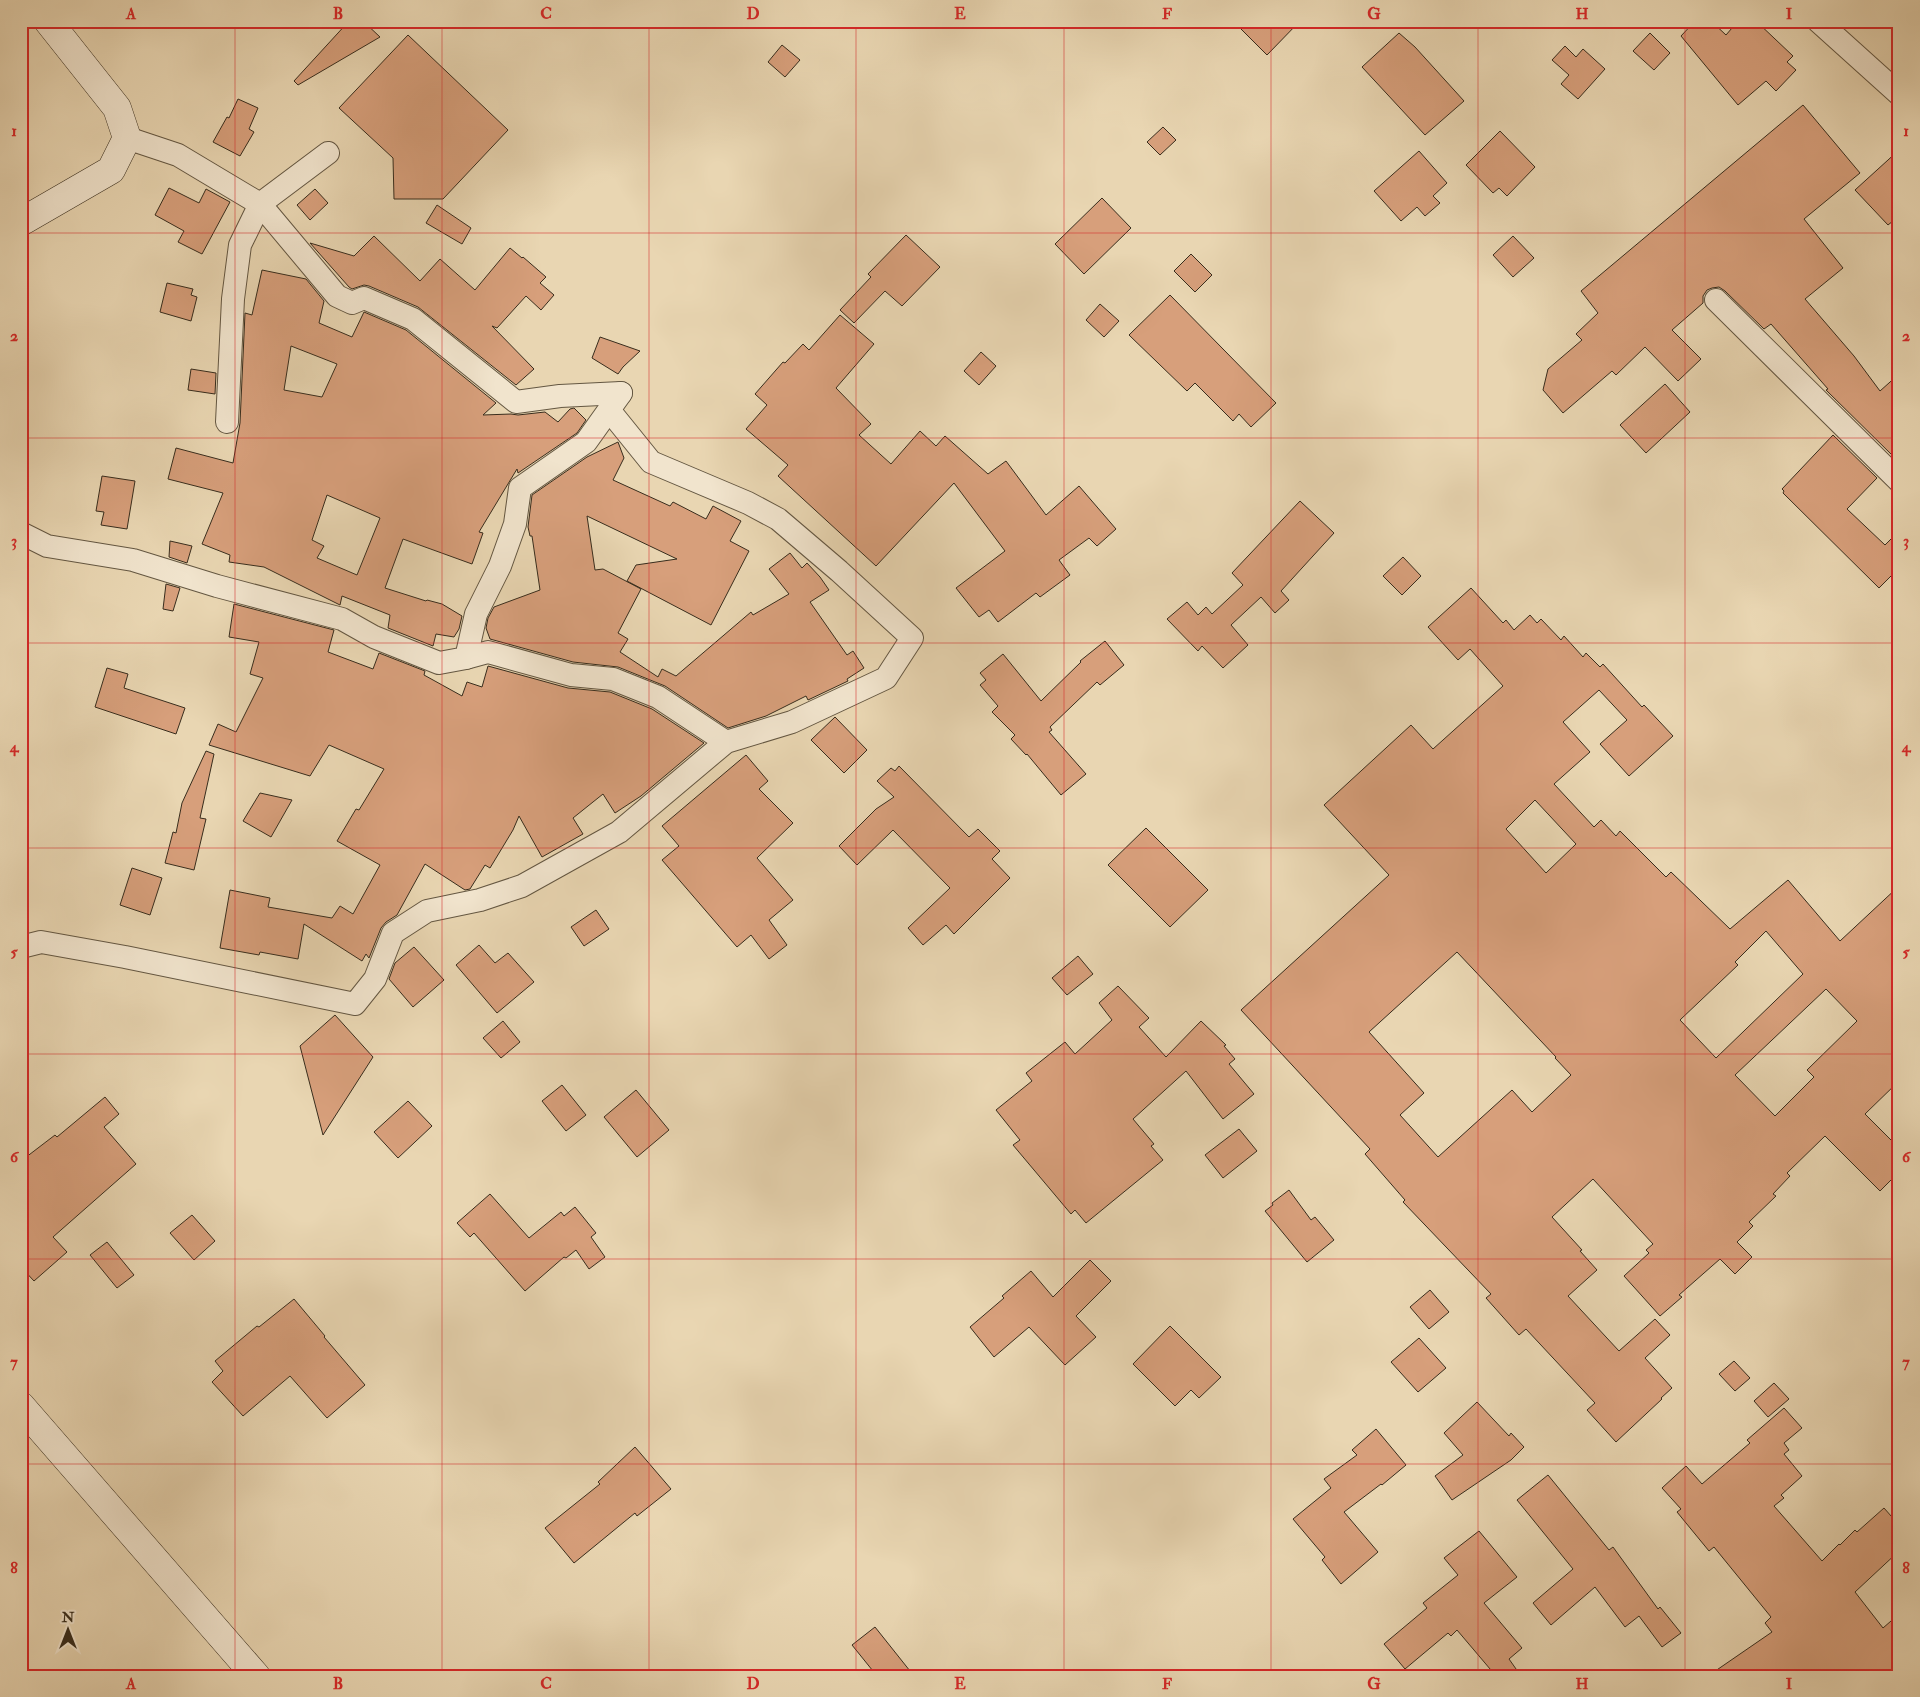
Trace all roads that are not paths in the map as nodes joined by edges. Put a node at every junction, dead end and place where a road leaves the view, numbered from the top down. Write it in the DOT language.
graph roads {
  1 [pos="48,21"];
  2 [pos="1818,21"];
  3 [pos="1899,94"];
  4 [pos="127,138"];
  5 [pos="328,153"];
  6 [pos="260,204"];
  7 [pos="21,222"];
  8 [pos="1716,300"];
  9 [pos="609,410"];
  10 [pos="227,422"];
  11 [pos="1899,481"];
  12 [pos="21,533"];
  13 [pos="466,658"];
  14 [pos="726,742"];
  15 [pos="21,947"];
  16 [pos="21,1406"];
  17 [pos="256,1676"];
  1 -- 4 [label="street"];
  2 -- 3 [label="street"];
  4 -- 6 [label="street"];
  4 -- 7 [label="street"];
  5 -- 6 [label="street"];
  6 -- 9 [label="street"];
  6 -- 10 [label="street"];
  8 -- 11 [label="street"];
  9 -- 13 [label="street"];
  9 -- 14 [label="street"];
  12 -- 13 [label="street"];
  13 -- 14 [label="street"];
  14 -- 15 [label="street"];
  16 -- 17 [label="street"];
}
